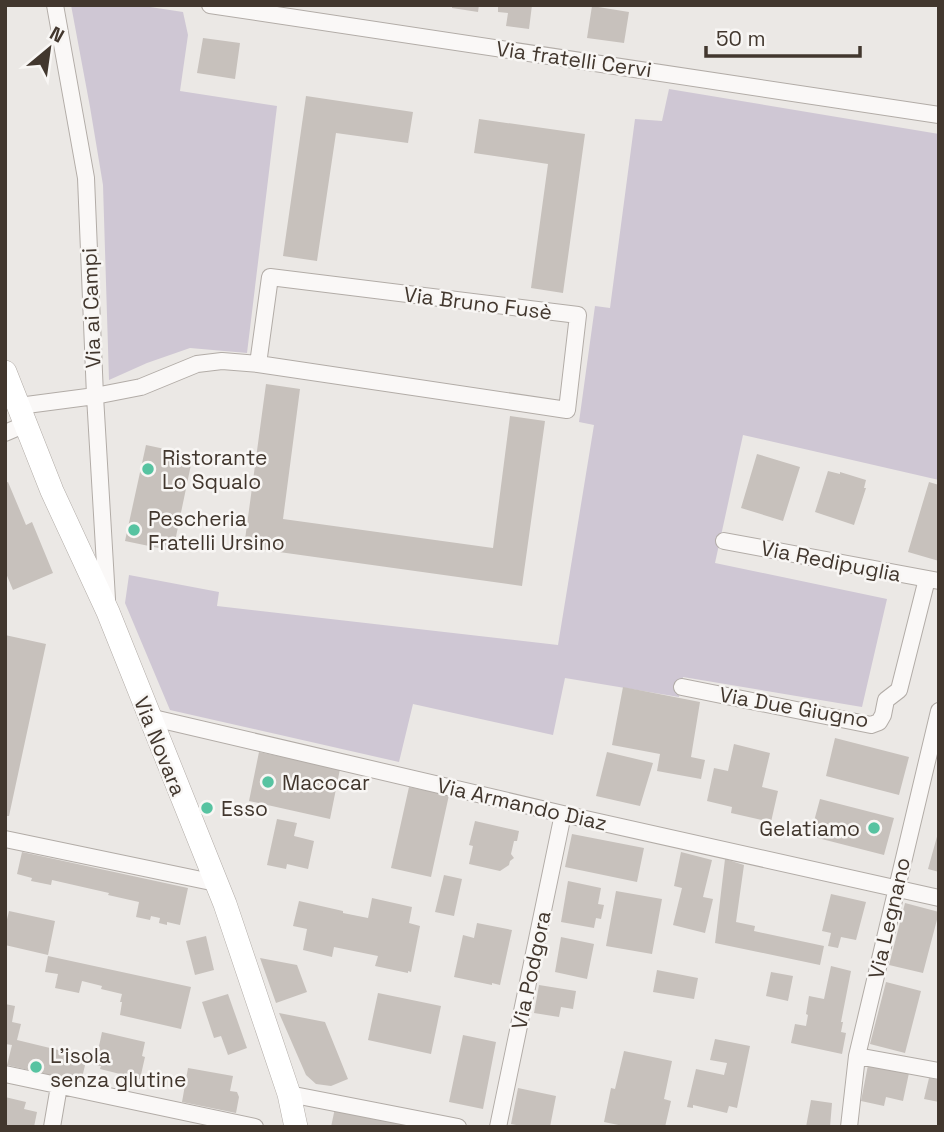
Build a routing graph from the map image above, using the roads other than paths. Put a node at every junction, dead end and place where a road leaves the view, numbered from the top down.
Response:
1 (55, 5) edge
2 (210, 5) edge
3 (939, 115) edge
4 (258, 364) junction
5 (5, 372) edge
6 (95, 396) junction
7 (17, 421) edge
8 (724, 541) dead end
9 (933, 580) edge
10 (108, 612) junction
11 (682, 687) dead end
12 (939, 711) edge
13 (149, 717) junction
14 (935, 736) edge
15 (563, 814) junction
16 (5, 839) edge
17 (216, 883) junction
18 (896, 889) junction
19 (939, 898) edge
20 (857, 1056) junction
21 (939, 1071) edge
22 (5, 1074) edge
23 (58, 1086) junction
24 (289, 1094) junction
25 (52, 1127) edge
26 (255, 1127) edge
27 (296, 1127) edge
28 (458, 1127) edge
29 (498, 1127) edge
30 (849, 1127) edge

1 - 6 street, Via ai Campi
2 - 3 street, Via fratelli Cervi
4 - 4 street, Via Bruno Fusè
4 - 6 street, Via Bruno Fusè
5 - 7 street, Via Novara
6 - 7 street, Via Bruno Fusè
6 - 10 street, Via ai Campi
7 - 10 street, Via Novara
8 - 9 street, Via Redipuglia
9 - 11 street, Via Due Giugno
10 - 13 street, Via Novara
12 - 14 street, Via Legnano
13 - 15 street, Via Armando Diaz
13 - 17 street, Via Novara
14 - 18 street, Via Legnano
15 - 18 street, Via Armando Diaz
15 - 29 street, Via Podgora
16 - 17 street
17 - 24 street, Via Novara
18 - 19 street, Via Armando Diaz
18 - 20 street, Via Legnano
20 - 21 street
20 - 30 street, Via Legnano
22 - 23 street
23 - 25 street
23 - 26 street
24 - 27 street, Via Novara
24 - 28 street

